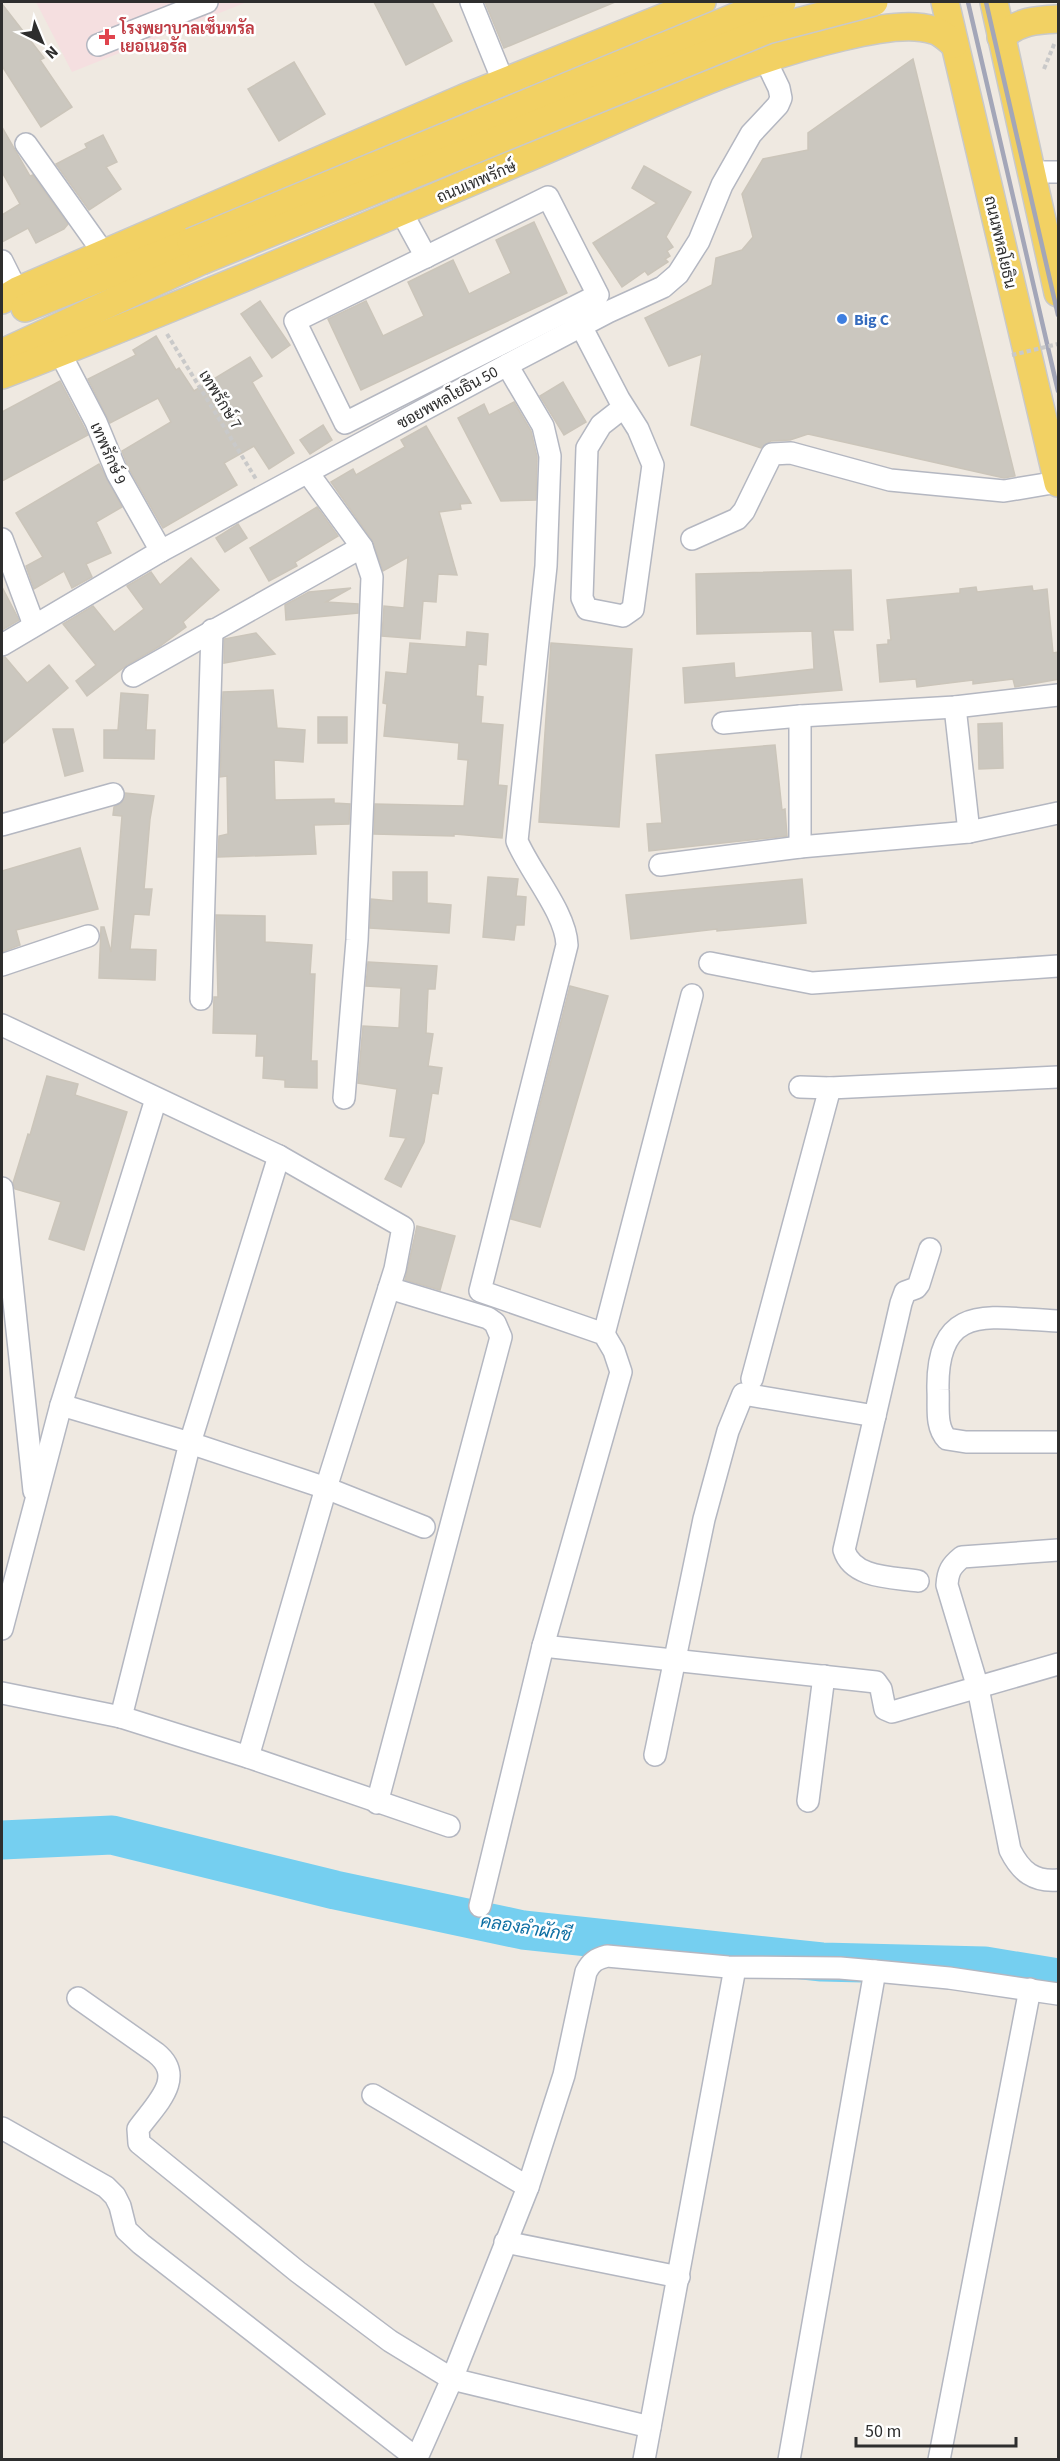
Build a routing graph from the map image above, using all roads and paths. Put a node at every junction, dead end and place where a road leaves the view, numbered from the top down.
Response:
1 (207, 2) edge
2 (471, 2) edge
3 (702, 2) edge
4 (782, 2) edge
5 (874, 2) edge
6 (945, 2) edge
7 (994, 2) edge
8 (663, 16) junction
9 (1059, 19) edge
10 (1001, 37) junction
11 (1059, 40) edge
12 (954, 44) junction
13 (98, 45) dead end
14 (765, 59) junction
15 (1044, 69) dead end
16 (503, 81) junction
17 (690, 87) junction
18 (26, 144) dead end
19 (1031, 172) junction
20 (1059, 172) edge
21 (402, 213) junction
22 (196, 252) junction
23 (105, 255) junction
24 (426, 257) junction
25 (2, 261) edge
26 (1058, 288) edge
27 (9, 296) edge
28 (155, 316) junction
29 (2, 317) edge
30 (581, 326) junction
31 (1059, 344) edge
32 (2, 353) edge
33 (60, 353) junction
34 (1012, 355) dead end
35 (507, 364) junction
36 (2, 375) edge
37 (624, 407) junction
38 (308, 473) junction
39 (1058, 483) edge
40 (266, 495) junction
41 (2, 539) edge
42 (692, 539) dead end
43 (362, 547) junction
44 (161, 551) junction
45 (34, 625) junction
46 (212, 630) junction
47 (2, 645) edge
48 (133, 676) dead end
49 (1059, 695) edge
50 (955, 707) junction
51 (800, 716) junction
52 (723, 723) dead end
53 (113, 794) dead end
54 (1059, 813) edge
55 (2, 825) edge
56 (969, 832) junction
57 (800, 847) junction
58 (660, 865) dead end
59 (88, 936) dead end
60 (710, 963) dead end
61 (2, 965) edge
62 (1059, 966) edge
63 (692, 995) dead end
64 (201, 999) dead end
65 (2, 1024) edge
66 (1059, 1077) edge
67 (800, 1087) dead end
68 (830, 1088) junction
69 (344, 1098) dead end
70 (156, 1099) junction
71 (279, 1156) junction
72 (2, 1188) edge
73 (930, 1249) dead end
74 (389, 1288) junction
75 (1059, 1321) edge
76 (604, 1334) junction
77 (752, 1379) dead end
78 (61, 1405) junction
79 (875, 1416) junction
80 (1059, 1442) edge
81 (190, 1443) junction
82 (326, 1488) junction
83 (35, 1504) junction
84 (424, 1527) dead end
85 (1059, 1550) edge
86 (918, 1581) dead end
87 (2, 1629) edge
88 (543, 1646) junction
89 (675, 1661) junction
90 (1059, 1664) edge
91 (824, 1676) junction
92 (978, 1688) junction
93 (2, 1693) edge
94 (121, 1717) junction
95 (655, 1755) dead end
96 (248, 1757) junction
97 (808, 1801) dead end
98 (377, 1803) junction
99 (449, 1826) dead end
100 (1059, 1880) edge
101 (480, 1905) dead end
102 (735, 1968) junction
103 (875, 1971) junction
104 (1030, 1989) junction
105 (1059, 1994) edge
106 (78, 1998) dead end
107 (373, 2096) dead end
108 (2, 2128) edge
109 (528, 2187) junction
110 (505, 2242) junction
111 (679, 2277) junction
112 (452, 2379) junction
113 (650, 2427) junction
114 (416, 2459) edge
115 (644, 2460) edge
116 (789, 2460) edge
117 (939, 2460) edge

1 - 13 street
2 - 16 street
3 - 8 main road
4 - 22 main road, ถนนเทพรักษ์, bridge
5 - 22 main road, ถนนเทพรักษ์, bridge
6 - 12 main road, ถนนพหลโยธิน
7 - 10 main road
8 - 16 main road
8 - 17 main road
9 - 10 main road
10 - 19 main road
11 - 15 path
12 - 14 main road, ถนนเทพรักษ์
12 - 39 main road, ถนนพหลโยธิน
14 - 17 main road, ถนนเทพรักษ์
14 - 30 street, ซอยพหลโยธิน 50
16 - 23 main road
17 - 21 main road, ถนนเทพรักษ์
18 - 23 street
19 - 20 street
19 - 26 main road
21 - 24 street
21 - 28 main road, ถนนเทพรักษ์
22 - 29 main road, ถนนเทพรักษ์
22 - 32 main road, ถนนเทพรักษ์
23 - 27 main road
24 - 24 street
25 - 27 street
28 - 33 main road, ถนนเทพรักษ์
28 - 40 path, เทพรักษ์ 7
30 - 35 street, ซอยพหลโยธิน 50
30 - 37 street
31 - 34 path, bridge
33 - 36 main road, ถนนเทพรักษ์
33 - 44 street, เทพรักษ์ 9
35 - 38 street, ซอยพหลโยธิน 50
35 - 76 street
37 - 37 street
38 - 40 street, ซอยพหลโยธิน 50
38 - 43 street
39 - 42 street
40 - 44 street, ซอยพหลโยธิน 50
41 - 45 street
43 - 46 street
43 - 69 street
44 - 45 street, ซอยพหลโยธิน 50
45 - 47 street, ซอยพหลโยธิน 50
46 - 48 street
46 - 64 street
49 - 50 street
50 - 51 street
50 - 56 street
51 - 52 street
51 - 57 street
53 - 55 street
54 - 56 street
56 - 57 street
57 - 58 street
59 - 61 street
60 - 62 street
63 - 76 street
65 - 70 street
66 - 68 street
67 - 68 street
68 - 77 street
70 - 71 street
70 - 78 street
71 - 74 street
71 - 81 street
72 - 83 street
73 - 79 street
74 - 82 street
74 - 98 street
75 - 80 street
76 - 88 street
78 - 81 street
78 - 83 street
79 - 86 street
79 - 89 street
81 - 82 street
81 - 94 street
82 - 84 street
82 - 96 street
83 - 87 street
85 - 92 street
88 - 89 street
88 - 101 street
89 - 91 street
89 - 95 street
90 - 92 street
91 - 92 street
91 - 97 street
92 - 100 street
93 - 94 street
94 - 96 street
96 - 98 street
98 - 99 street
102 - 103 street
102 - 109 street
102 - 111 street
103 - 104 street
103 - 116 street
104 - 105 street
104 - 117 street
106 - 112 street
107 - 109 street
108 - 114 street
109 - 110 street
110 - 111 street
110 - 112 street
111 - 113 street
112 - 113 street
112 - 114 street
113 - 115 street

